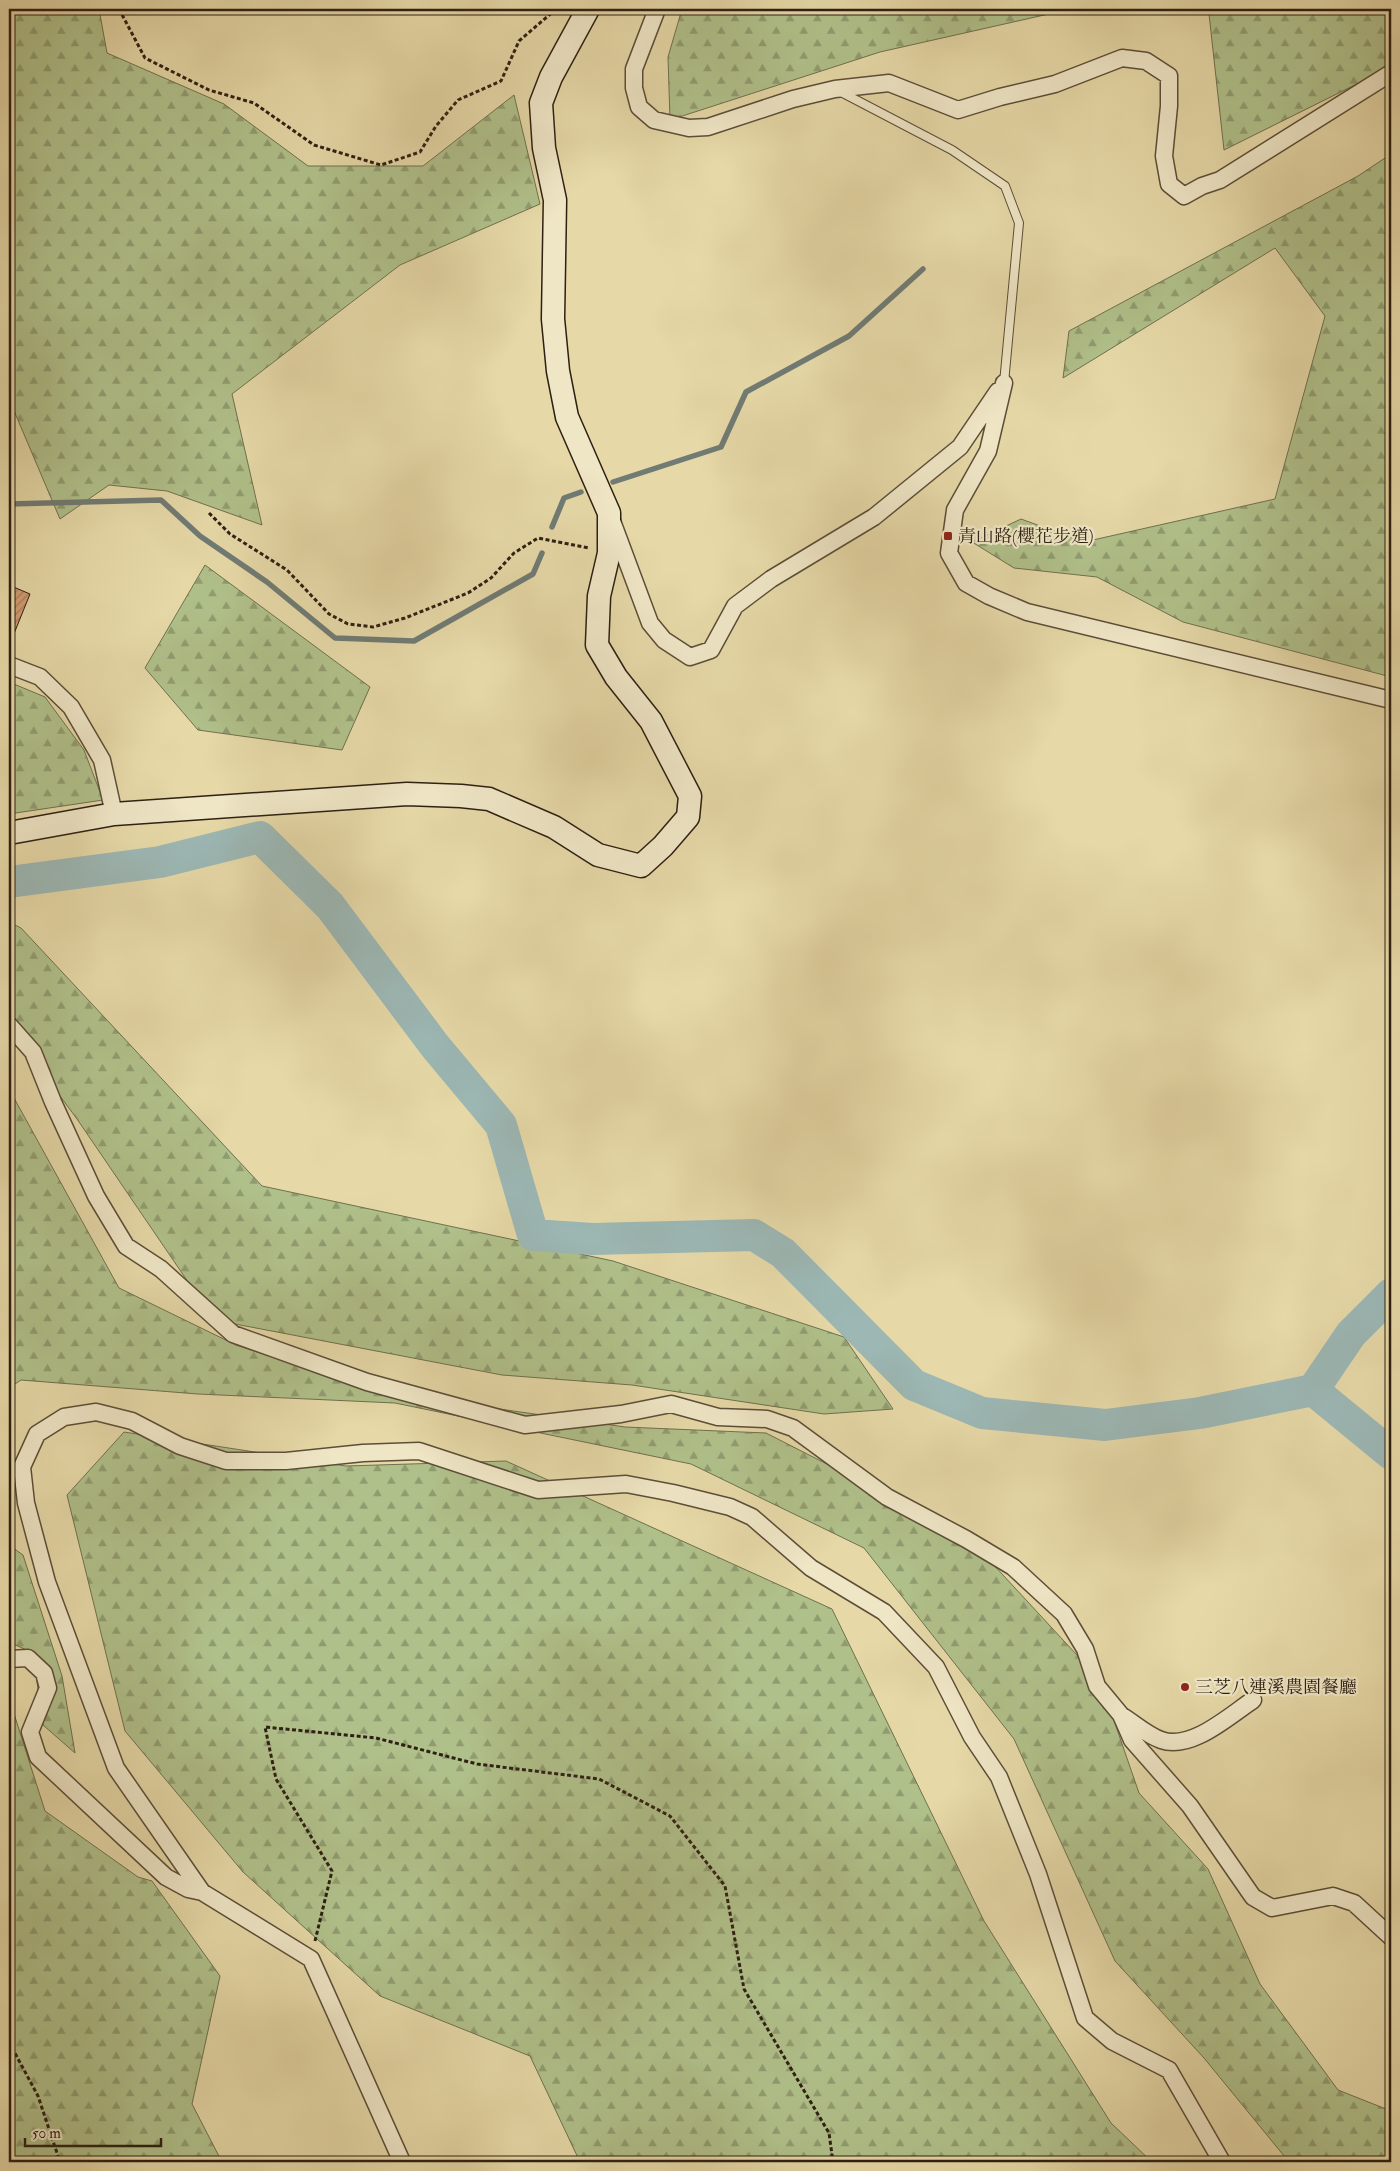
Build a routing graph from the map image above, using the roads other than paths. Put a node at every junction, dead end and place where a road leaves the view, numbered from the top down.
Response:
1 (657, 9) edge
2 (586, 12) edge
3 (1391, 73) edge
4 (835, 89) junction
5 (1004, 383) junction
6 (609, 513) junction
7 (9, 665) edge
8 (1391, 700) edge
9 (114, 814) junction
10 (9, 833) edge
11 (9, 1025) edge
12 (9, 1659) edge
13 (1253, 1700) dead end
14 (1122, 1715) junction
15 (202, 1892) junction
16 (1391, 1937) edge
17 (402, 2162) edge
18 (1222, 2162) edge

1 - 4 street
2 - 6 street
3 - 4 street
4 - 5 lane
5 - 6 street
5 - 8 street
6 - 9 street
7 - 9 street
9 - 10 street
11 - 14 street
12 - 15 street
13 - 14 street
14 - 16 street
15 - 17 street
15 - 18 street

